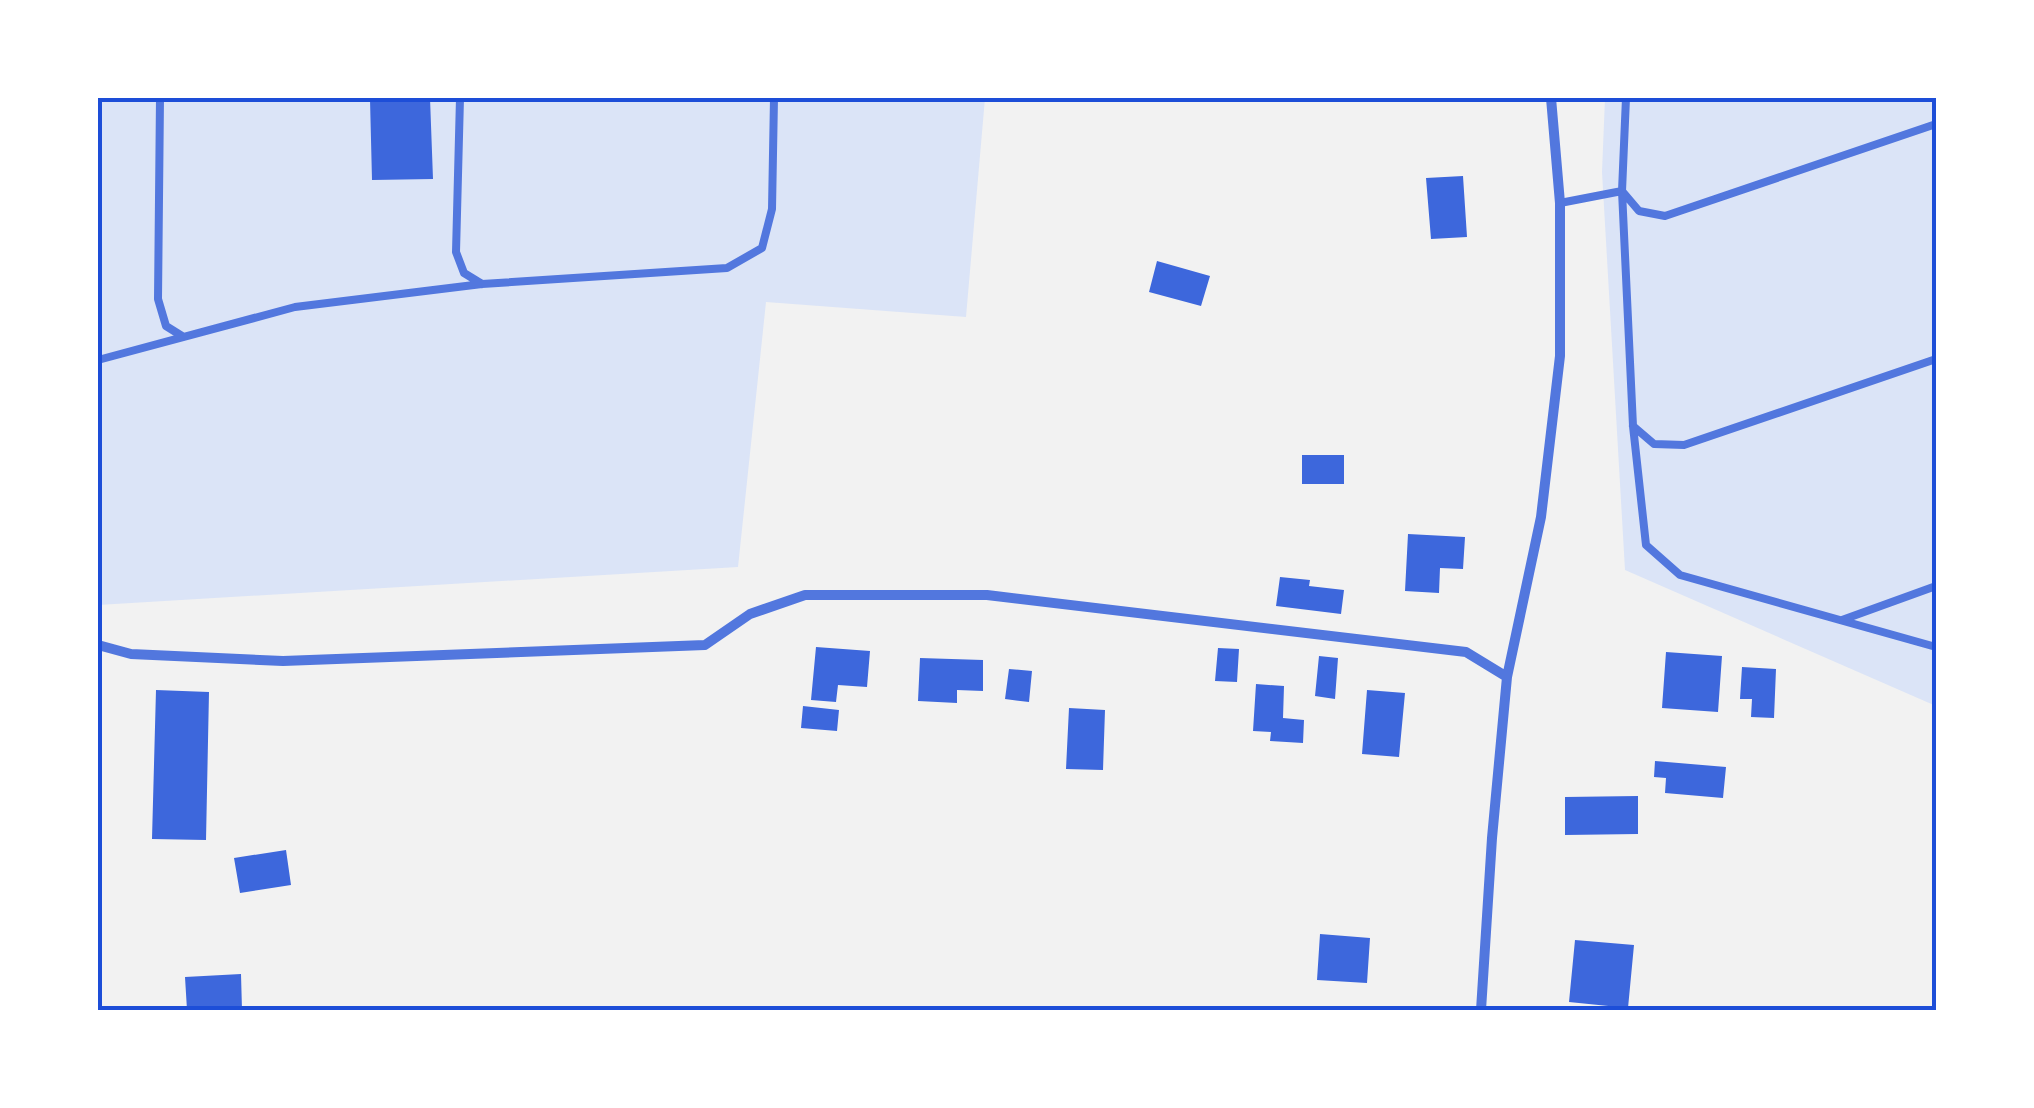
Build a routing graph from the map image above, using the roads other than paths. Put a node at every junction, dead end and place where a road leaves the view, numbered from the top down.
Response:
1 (160, 98) edge
2 (460, 98) edge
3 (774, 98) edge
4 (1552, 98) edge
5 (1626, 98) edge
6 (1936, 124) edge
7 (1622, 191) junction
8 (1560, 203) junction
9 (482, 284) junction
10 (182, 336) junction
11 (1936, 359) edge
12 (98, 360) edge
13 (1633, 426) junction
14 (1936, 586) edge
15 (1838, 621) junction
16 (98, 646) edge
17 (1936, 647) edge
18 (1507, 677) junction
19 (1481, 1010) edge

1 - 10 lane
2 - 9 lane
3 - 9 lane
4 - 8 street
5 - 7 lane
6 - 7 lane
7 - 8 lane
7 - 13 lane
8 - 18 street
9 - 10 lane
10 - 12 lane
11 - 13 lane
13 - 15 lane
14 - 15 lane
15 - 17 lane
16 - 18 street
18 - 19 street

